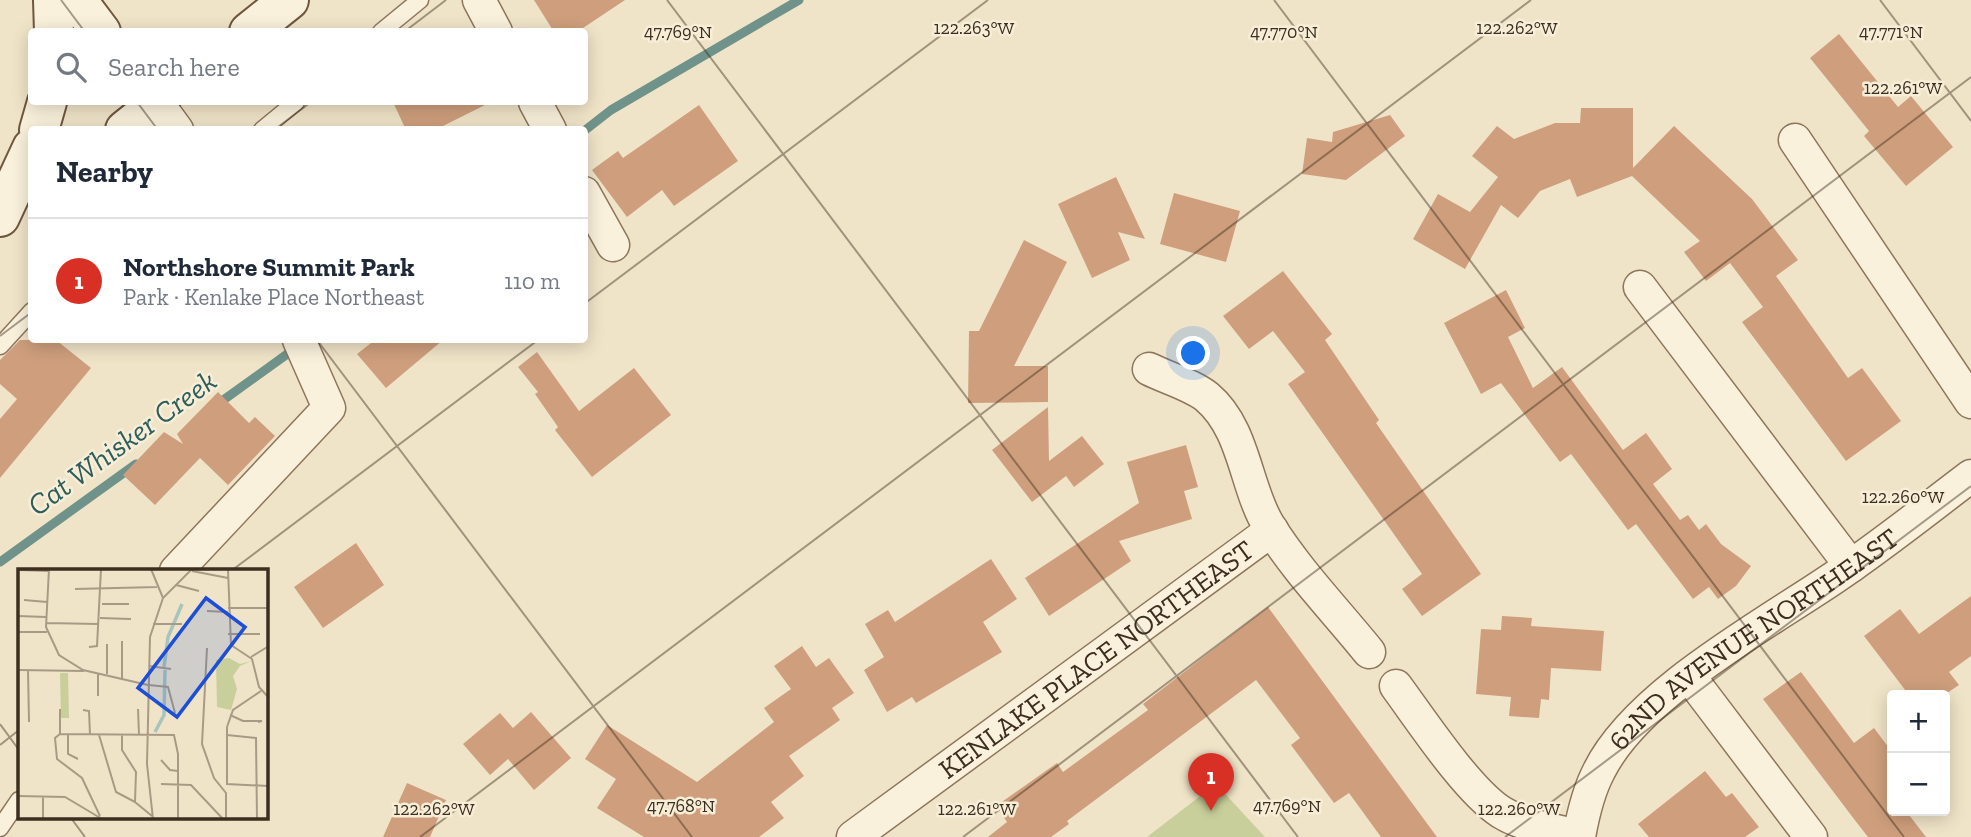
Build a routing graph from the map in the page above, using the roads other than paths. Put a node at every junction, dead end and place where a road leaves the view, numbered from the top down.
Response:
1 (53, 0) edge
2 (77, 0) edge
3 (289, 0) edge
4 (420, 0) edge
5 (479, 0) edge
6 (54, 28) edge
7 (98, 28) edge
8 (254, 28) edge
9 (386, 28) edge
10 (494, 28) edge
11 (46, 105) edge
12 (292, 105) edge
13 (537, 105) edge
14 (163, 109) edge
15 (40, 126) edge
16 (132, 126) edge
17 (267, 126) edge
18 (548, 126) edge
19 (1795, 140) dead end
20 (28, 158) edge
21 (588, 200) edge
22 (28, 207) edge
23 (0, 217) edge
24 (0, 229) edge
25 (613, 246) dead end
26 (1640, 287) dead end
27 (28, 315) edge
28 (300, 343) edge
29 (0, 346) edge
30 (1149, 369) dead end
31 (1971, 402) edge
32 (1971, 476) edge
33 (1272, 530) junction
34 (1851, 566) junction
35 (178, 569) edge
36 (1369, 652) dead end
37 (1689, 676) junction
38 (1396, 686) dead end
39 (18, 801) edge
40 (0, 828) edge
41 (1579, 836) edge
42 (853, 837) edge
43 (1811, 837) edge

1 - 6 main road
2 - 7 main road
3 - 8 main road
4 - 9 lane
5 - 10 street
11 - 15 main road
12 - 17 lane
13 - 18 street
14 - 16 main road
19 - 31 street
20 - 23 main road
21 - 25 street
22 - 24 main road
26 - 34 street
27 - 29 lane
28 - 35 street
30 - 33 street
32 - 34 street, 62ND AVENUE NORTHEAST
33 - 36 street
33 - 42 street, KENLAKE PLACE NORTHEAST
34 - 37 street, 62ND AVENUE NORTHEAST
37 - 41 street, 62ND AVENUE NORTHEAST
37 - 43 street
38 - 41 street
39 - 40 lane

